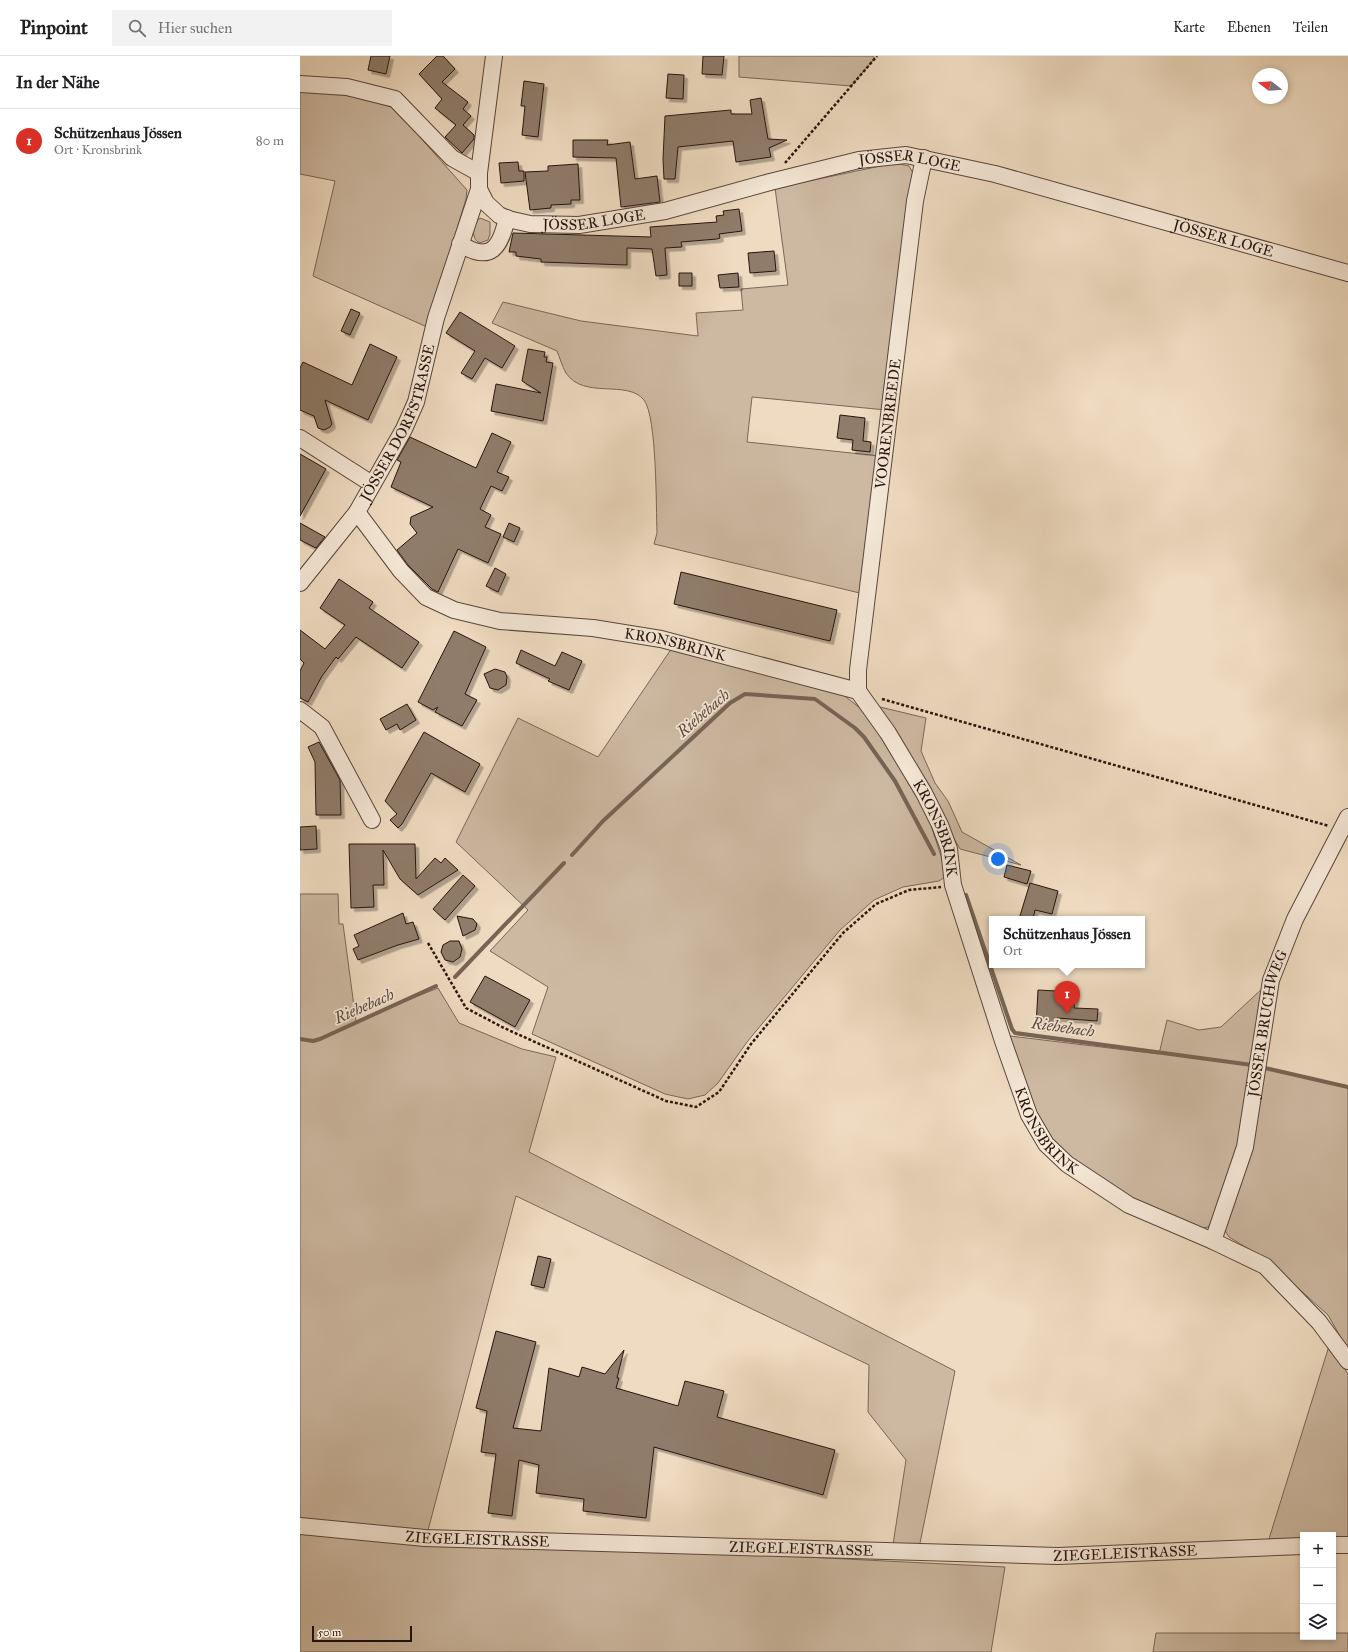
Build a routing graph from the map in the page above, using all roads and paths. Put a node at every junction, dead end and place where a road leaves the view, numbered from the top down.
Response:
1 (494, 56) edge
2 (877, 56) edge
3 (300, 84) edge
4 (924, 158) junction
5 (785, 164) dead end
6 (478, 173) junction
7 (479, 189) junction
8 (507, 218) junction
9 (460, 244) junction
10 (1348, 273) edge
11 (300, 438) edge
12 (372, 484) junction
13 (357, 512) junction
14 (300, 583) edge
15 (858, 691) junction
16 (300, 710) edge
17 (372, 820) dead end
18 (1345, 823) edge
19 (953, 885) junction
20 (428, 943) dead end
21 (1213, 1241) junction
22 (1348, 1361) edge
23 (300, 1526) edge
24 (1336, 1545) edge
25 (1348, 1545) edge
26 (1300, 1546) edge

1 - 6 street, JÖSSER DORFSTRASSE
2 - 5 path
3 - 6 street
4 - 8 street, JÖSSER LOGE
4 - 10 street, JÖSSER LOGE
4 - 15 street, VOORENBREEDE
6 - 7 street, JÖSSER DORFSTRASSE
7 - 8 street, JÖSSER LOGE
7 - 9 street, JÖSSER DORFSTRASSE
8 - 9 street
9 - 12 street, JÖSSER DORFSTRASSE
11 - 12 street
12 - 13 street, JÖSSER DORFSTRASSE
13 - 14 street, JÖSSER DORFSTRASSE
13 - 15 street, KRONSBRINK
15 - 18 path
15 - 19 street, KRONSBRINK
16 - 17 street
18 - 21 street, JÖSSER BRUCHWEG
19 - 20 path
19 - 21 street, KRONSBRINK
21 - 22 street, KRONSBRINK
23 - 26 street, ZIEGELEISTRASSE
24 - 25 street

